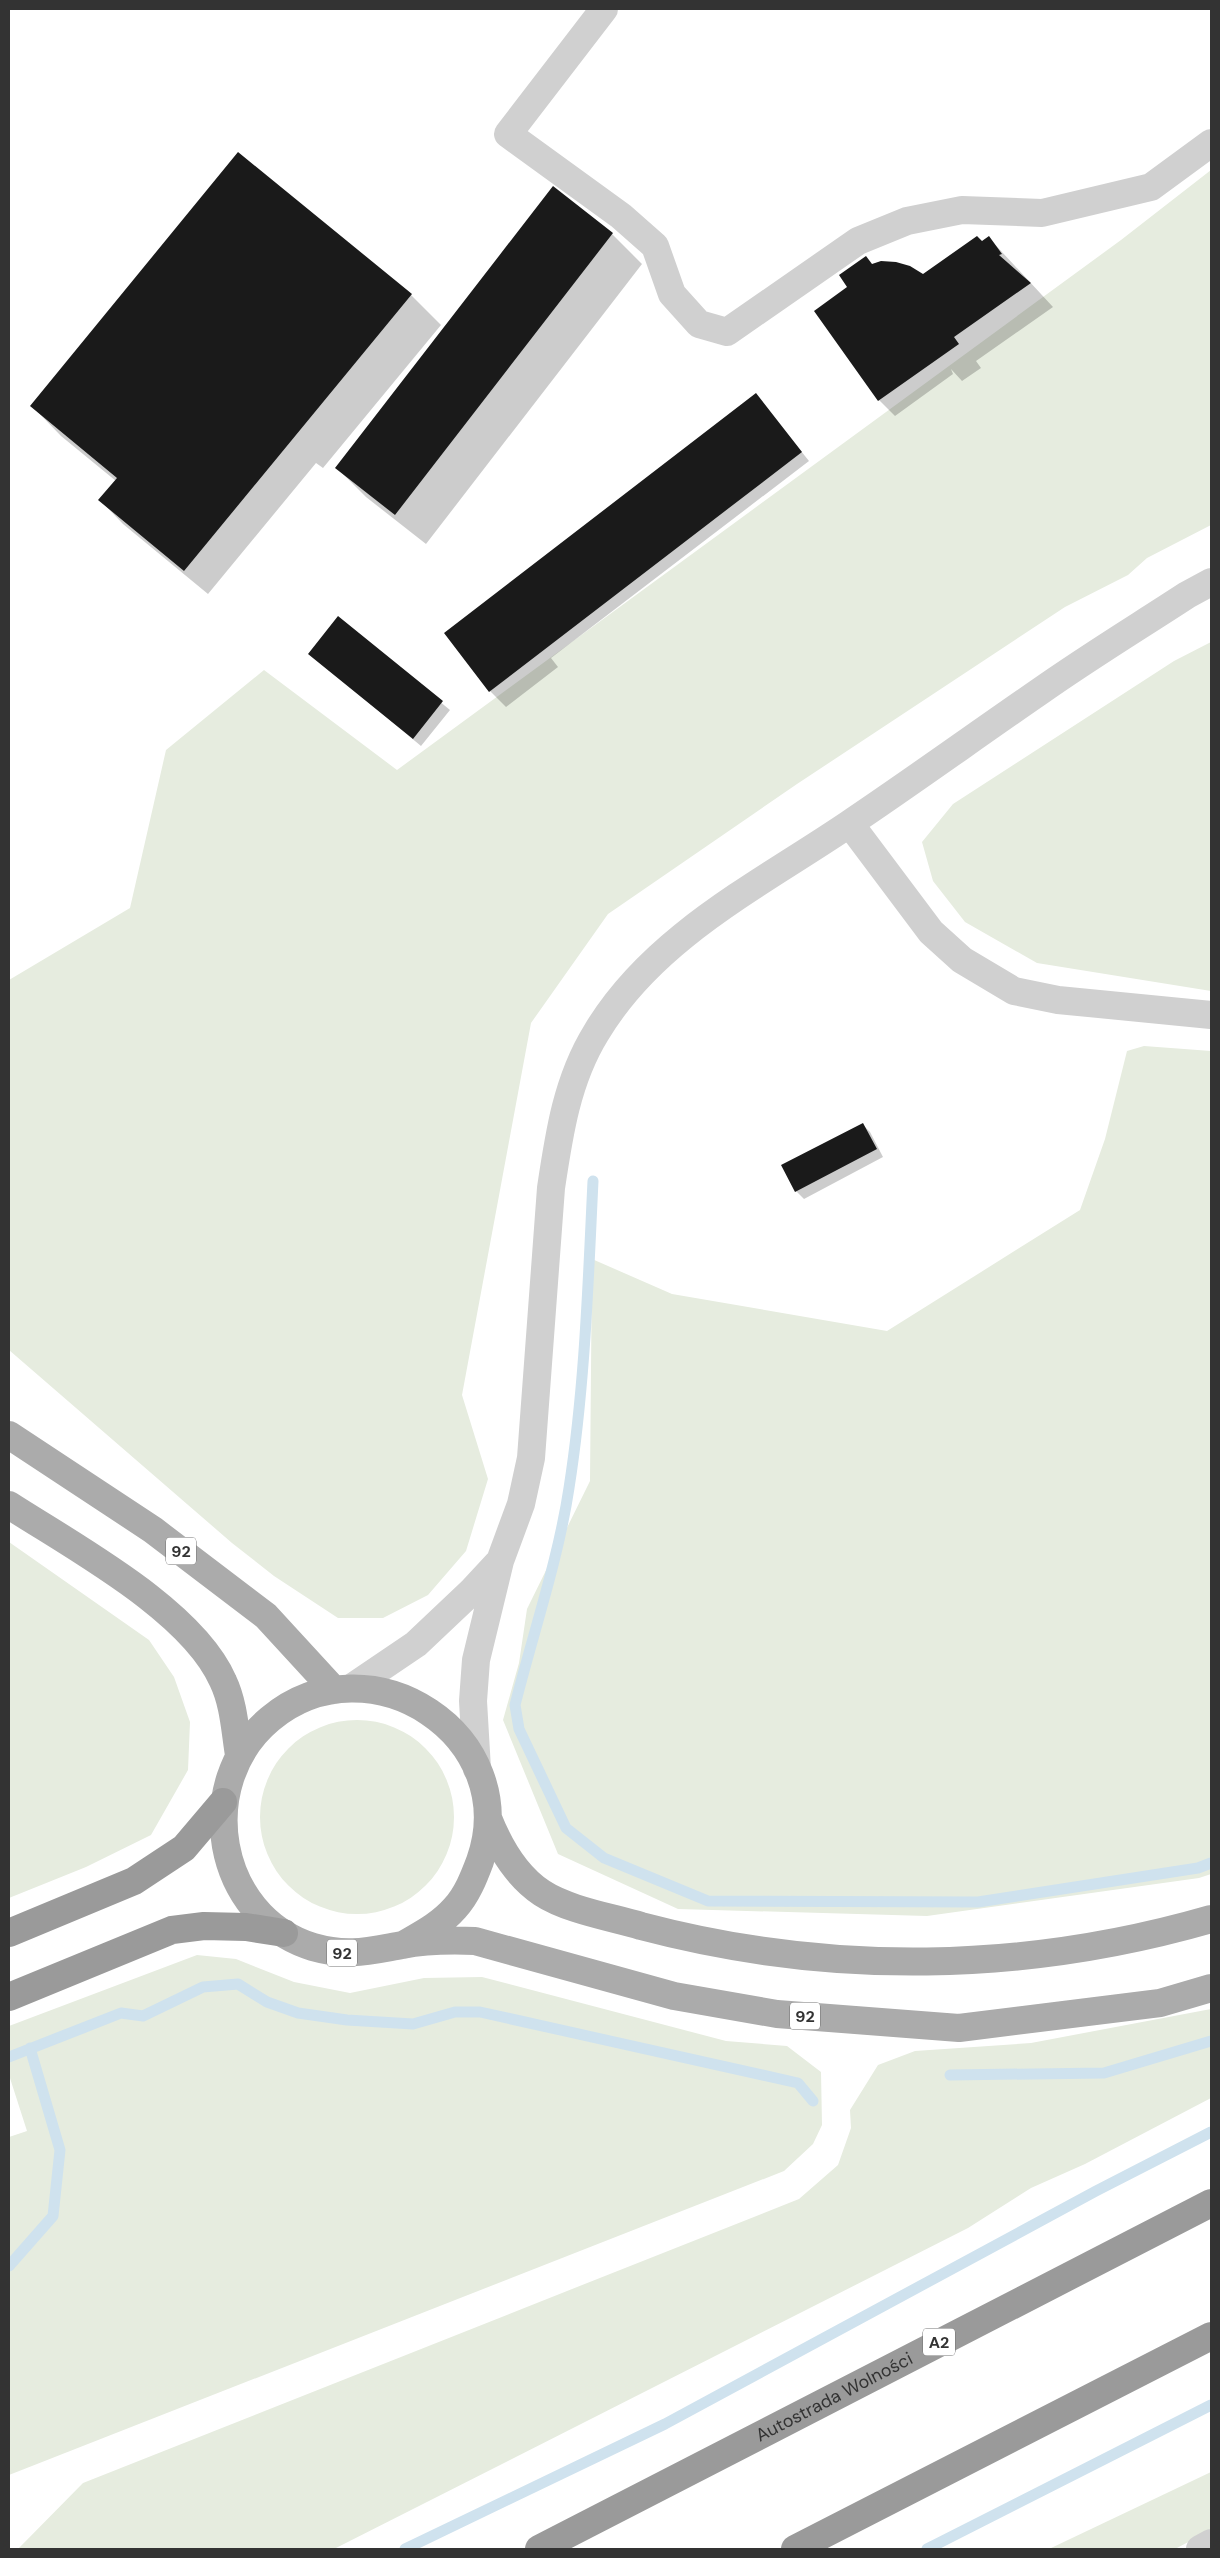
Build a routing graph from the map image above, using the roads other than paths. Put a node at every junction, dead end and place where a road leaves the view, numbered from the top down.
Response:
1 (604, 9) edge
2 (1211, 143) edge
3 (1211, 582) edge
4 (850, 824) junction
5 (1211, 1014) edge
6 (9, 1435) edge
7 (9, 1505) edge
8 (500, 1561) junction
9 (342, 1689) junction
10 (239, 1755) junction
11 (477, 1769) junction
12 (223, 1802) junction
13 (488, 1818) junction
14 (1211, 1918) edge
15 (9, 1933) edge
16 (284, 1933) junction
17 (403, 1945) junction
18 (1211, 1988) edge
19 (9, 1997) edge
20 (1211, 2203) edge
21 (1211, 2336) edge
22 (1211, 2543) edge
23 (538, 2549) edge
24 (795, 2549) edge
25 (1200, 2549) edge

1 - 2 street
3 - 4 street
4 - 5 street
4 - 8 street
6 - 9 main road, 92
7 - 10 main road, 92
8 - 9 street
8 - 11 street
9 - 10 main road, 92
9 - 11 main road, 92
10 - 12 main road, 92
11 - 13 main road, 92
12 - 15 highway
12 - 16 main road, 92
13 - 14 main road, 92
13 - 17 main road, 92
16 - 17 main road, 92
16 - 19 highway
17 - 18 main road, 92
20 - 23 highway, Autostrada Wolności / A2
21 - 24 highway
22 - 25 street

